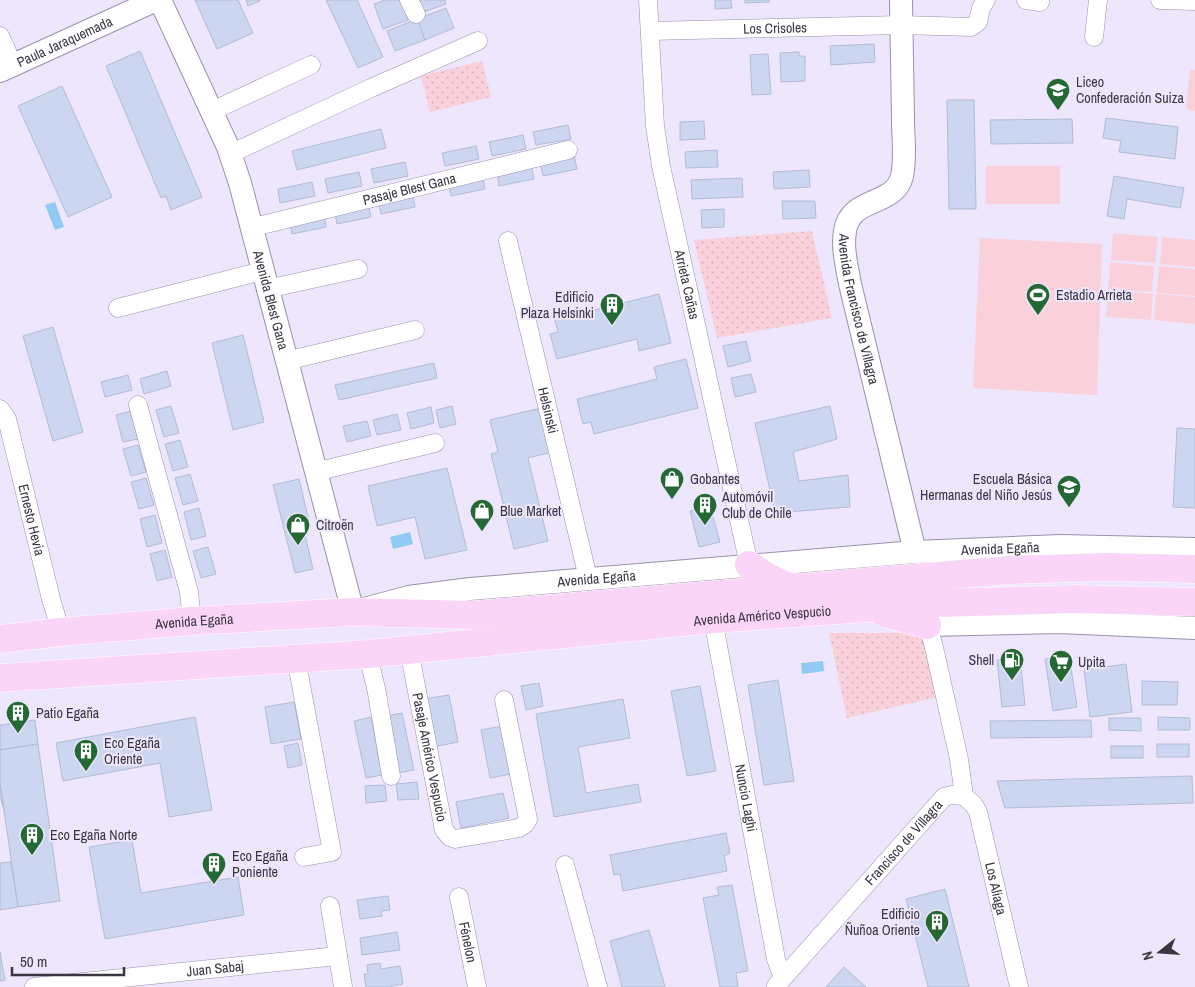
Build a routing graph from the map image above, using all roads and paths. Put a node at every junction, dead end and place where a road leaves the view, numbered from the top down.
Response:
1 (158, 0) edge
2 (648, 0) edge
3 (901, 0) edge
4 (986, 0) edge
5 (1098, 0) edge
6 (1160, 0) edge
7 (1195, 1) edge
8 (902, 24) junction
9 (650, 31) junction
10 (0, 36) edge
11 (1094, 37) dead end
12 (478, 41) dead end
13 (311, 65) dead end
14 (7, 68) edge
15 (212, 111) junction
16 (568, 150) dead end
17 (230, 154) junction
18 (250, 228) junction
19 (508, 241) dead end
20 (358, 269) dead end
21 (264, 280) junction
22 (118, 308) dead end
23 (415, 330) dead end
24 (286, 362) junction
25 (138, 405) dead end
26 (0, 409) edge
27 (435, 443) dead end
28 (316, 472) junction
29 (1195, 549) edge
30 (915, 552) junction
31 (750, 565) junction
32 (1195, 569) edge
33 (588, 578) junction
34 (792, 588) junction
35 (1195, 602) edge
36 (863, 608) junction
37 (353, 612) junction
38 (713, 619) junction
39 (192, 621) junction
40 (927, 626) junction
41 (1195, 628) edge
42 (61, 632) junction
43 (0, 639) edge
44 (409, 650) junction
45 (368, 654) junction
46 (332, 656) junction
47 (296, 658) junction
48 (0, 678) edge
49 (504, 700) dead end
50 (391, 776) dead end
51 (964, 796) junction
52 (304, 857) dead end
53 (565, 865) dead end
54 (459, 898) dead end
55 (330, 906) dead end
56 (338, 956) junction
57 (779, 983) edge
58 (34, 987) edge
59 (343, 987) edge
60 (477, 987) edge
61 (598, 987) edge
62 (1020, 987) edge

1 - 14 street, Paula Jaraquemada
1 - 15 street, Avenida Blest Gana
2 - 9 street, Arrieta Cañas
3 - 8 street, Avenida Francisco de Villagra
4 - 8 street, Los Crisoles
5 - 11 street
6 - 7 street
8 - 9 street, Los Crisoles
8 - 30 street, Avenida Francisco de Villagra
9 - 31 street, Arrieta Cañas
10 - 14 street
12 - 17 street
13 - 15 street
15 - 17 street, Avenida Blest Gana
16 - 18 street, Pasaje Blest Gana
17 - 18 street, Avenida Blest Gana
18 - 21 street, Avenida Blest Gana
19 - 33 street, Helsinski
20 - 21 street
21 - 22 street
21 - 24 street, Avenida Blest Gana
23 - 24 street
24 - 28 street, Avenida Blest Gana
25 - 39 street
26 - 42 street, Ernesto Hevia
27 - 28 street
28 - 37 street, Avenida Blest Gana
29 - 30 street, Avenida Egaña
30 - 31 street, Avenida Egaña
31 - 33 street, Avenida Egaña
31 - 34 main road
32 - 34 main road, Avenida Américo Vespucio
33 - 37 street, Avenida Egaña
34 - 37 main road, Avenida Américo Vespucio
35 - 36 main road, Avenida Américo Vespucio
36 - 38 main road, Avenida Américo Vespucio
36 - 40 main road
37 - 39 main road, Avenida Egaña
37 - 46 main road
38 - 44 main road, Avenida Américo Vespucio
38 - 57 street, Nuncio Laghi
39 - 42 main road, Avenida Egaña
40 - 41 street
40 - 51 street
42 - 43 main road, Avenida Egaña
44 - 45 main road, Avenida Américo Vespucio
44 - 49 street, Pasaje Américo Vespucio
45 - 46 main road, Avenida Américo Vespucio
45 - 50 street
46 - 47 main road
47 - 48 main road
47 - 52 street
51 - 57 street, Francisco de Villagra
51 - 62 street, Los Aliaga
53 - 61 street
54 - 60 street, Fénelon
55 - 56 street
56 - 58 street, Juan Sabaj
56 - 59 street

